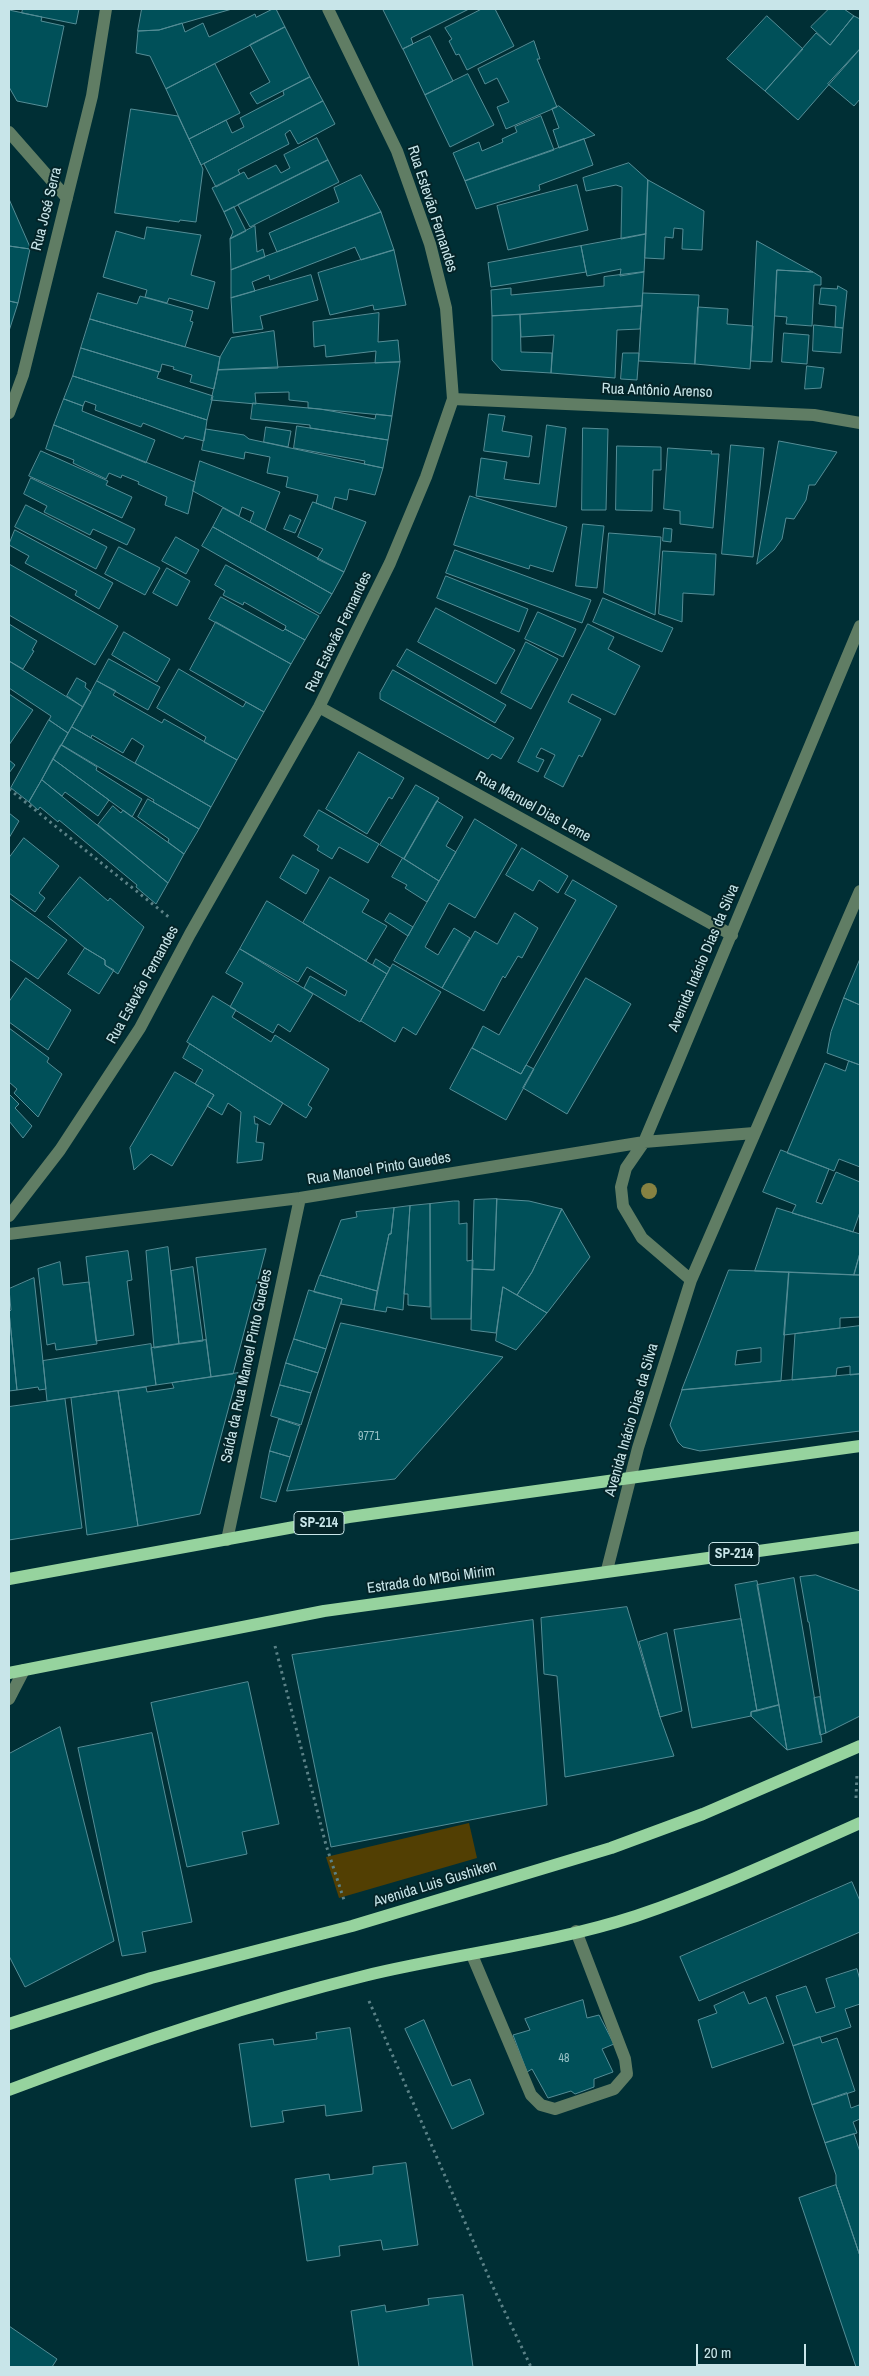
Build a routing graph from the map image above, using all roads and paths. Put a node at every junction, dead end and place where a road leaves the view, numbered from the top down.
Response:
1 (106, 9) edge
2 (328, 9) edge
3 (9, 132) edge
4 (67, 198) junction
5 (453, 399) junction
6 (9, 413) edge
7 (860, 423) edge
8 (860, 626) edge
9 (320, 707) junction
10 (9, 789) edge
11 (860, 891) edge
12 (190, 934) junction
13 (732, 935) junction
14 (754, 1133) junction
15 (644, 1142) junction
16 (300, 1198) junction
17 (9, 1216) edge
18 (9, 1234) edge
19 (691, 1280) junction
20 (860, 1446) edge
21 (631, 1477) junction
22 (860, 1537) edge
23 (227, 1540) junction
24 (607, 1570) junction
25 (9, 1578) edge
26 (269, 1622) junction
27 (24, 1670) junction
28 (9, 1673) edge
29 (9, 1699) edge
30 (860, 1746) edge
31 (857, 1824) edge
32 (352, 1926) junction
33 (576, 1932) junction
34 (472, 1955) junction
35 (359, 1978) junction
36 (9, 2024) edge
37 (9, 2090) edge
38 (531, 2367) edge

1 - 4 street, Rua José Serra
2 - 5 street, Rua Estevão Fernandes
3 - 4 street
4 - 6 street, Rua José Serra
5 - 7 street, Rua Antônio Arenso
5 - 9 street, Rua Estevão Fernandes
8 - 13 street, Avenida Inácio Dias da Silva
9 - 12 street, Rua Estevão Fernandes
9 - 13 street, Rua Manuel Dias Leme
10 - 12 path
11 - 14 street, Avenida Inácio Dias da Silva
12 - 17 street, Rua Estevão Fernandes
13 - 15 street, Avenida Inácio Dias da Silva
14 - 15 street, Rua Manoel Pinto Guedes
14 - 19 street, Avenida Inácio Dias da Silva
15 - 16 street, Rua Manoel Pinto Guedes
15 - 19 street, Avenida Inácio Dias da Silva
16 - 18 street, Rua Manoel Pinto Guedes
16 - 23 street, Saída da Rua Manoel Pinto Guedes
19 - 21 street, Avenida Inácio Dias da Silva
20 - 21 main road, SP-214
21 - 23 main road, SP-214
21 - 24 street, Avenida Inácio Dias da Silva
22 - 24 main road, Estrada do M'Boi Mirim / SP-214
23 - 25 main road, SP-214
24 - 26 main road, Estrada do M'Boi Mirim / SP-214
26 - 27 main road, Estrada do M'Boi Mirim / SP-214
26 - 32 path
27 - 28 main road, Estrada do M'Boi Mirim / SP-214
27 - 29 street
30 - 31 path
30 - 32 main road, Avenida Luis Gushiken
31 - 33 main road
32 - 36 main road, Avenida Luis Gushiken
33 - 34 main road
33 - 34 street
34 - 35 main road
35 - 37 main road
35 - 38 path

